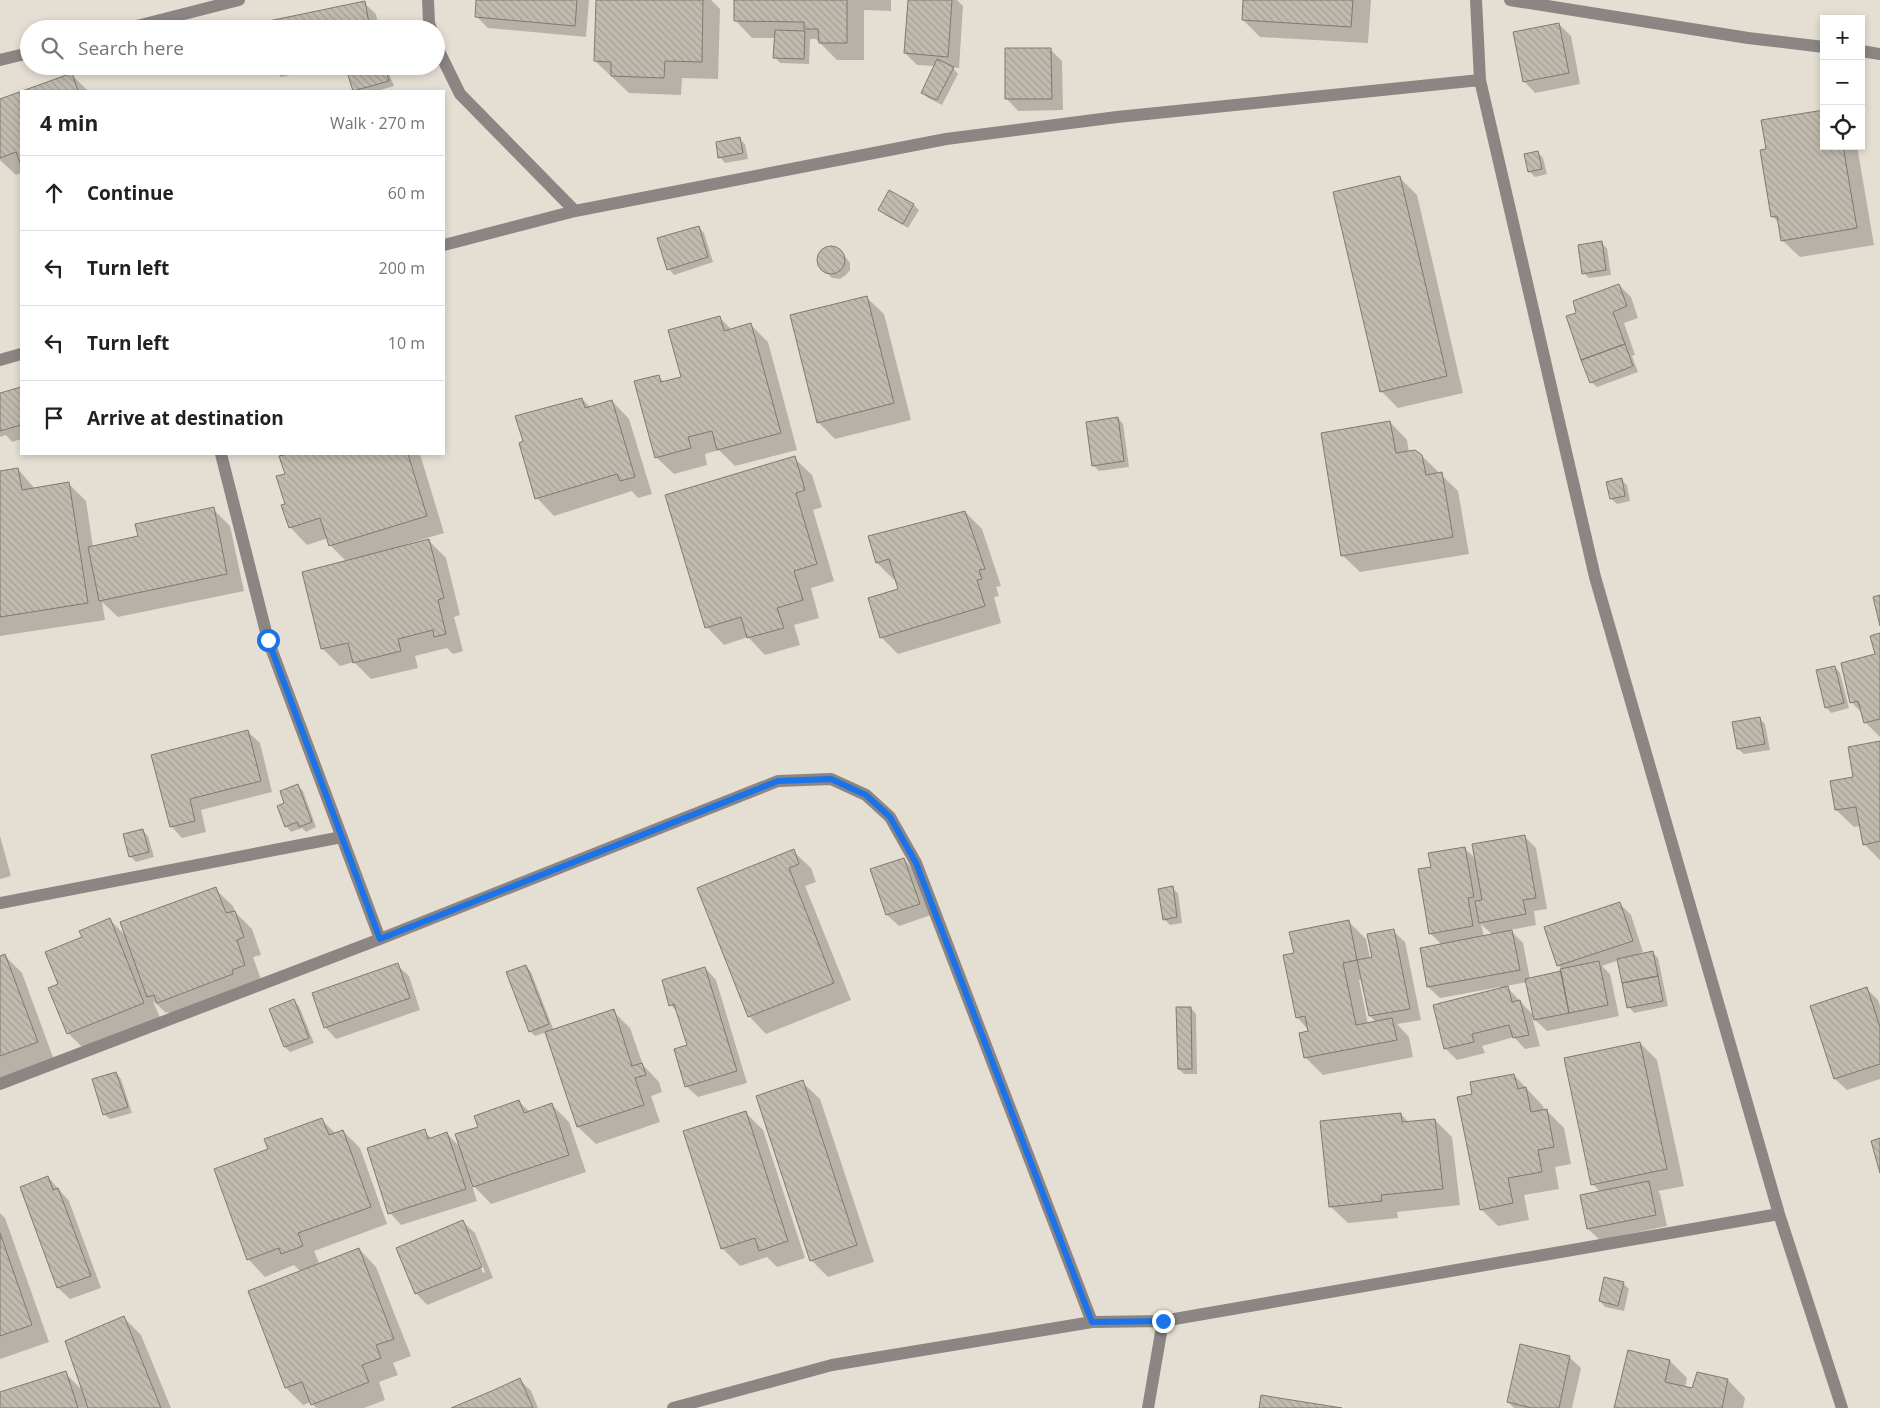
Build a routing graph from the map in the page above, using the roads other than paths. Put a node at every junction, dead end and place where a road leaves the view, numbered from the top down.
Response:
1 (239, 0) edge
2 (428, 0) edge
3 (1476, 0) edge
4 (1510, 0) edge
5 (160, 20) edge
6 (429, 20) edge
7 (1820, 47) edge
8 (1865, 52) edge
9 (1880, 54) edge
10 (20, 55) edge
11 (0, 60) edge
12 (445, 63) edge
13 (1480, 80) junction
14 (575, 211) junction
15 (445, 245) edge
16 (20, 354) edge
17 (0, 360) edge
18 (221, 455) edge
19 (342, 837) junction
20 (0, 903) edge
21 (380, 939) junction
22 (0, 1084) edge
23 (1779, 1214) junction
24 (1163, 1321) junction
25 (1092, 1322) junction
26 (673, 1408) edge
27 (1148, 1408) edge
28 (1842, 1408) edge

1 - 5 street
2 - 6 street
3 - 13 street
4 - 7 street
8 - 9 street
10 - 11 street
12 - 14 street
13 - 14 street
13 - 23 street
14 - 15 street
16 - 17 street
18 - 19 street
19 - 20 street
19 - 21 street
21 - 22 street
21 - 25 street
23 - 24 street
23 - 28 street
24 - 25 street
24 - 27 street
25 - 26 street

